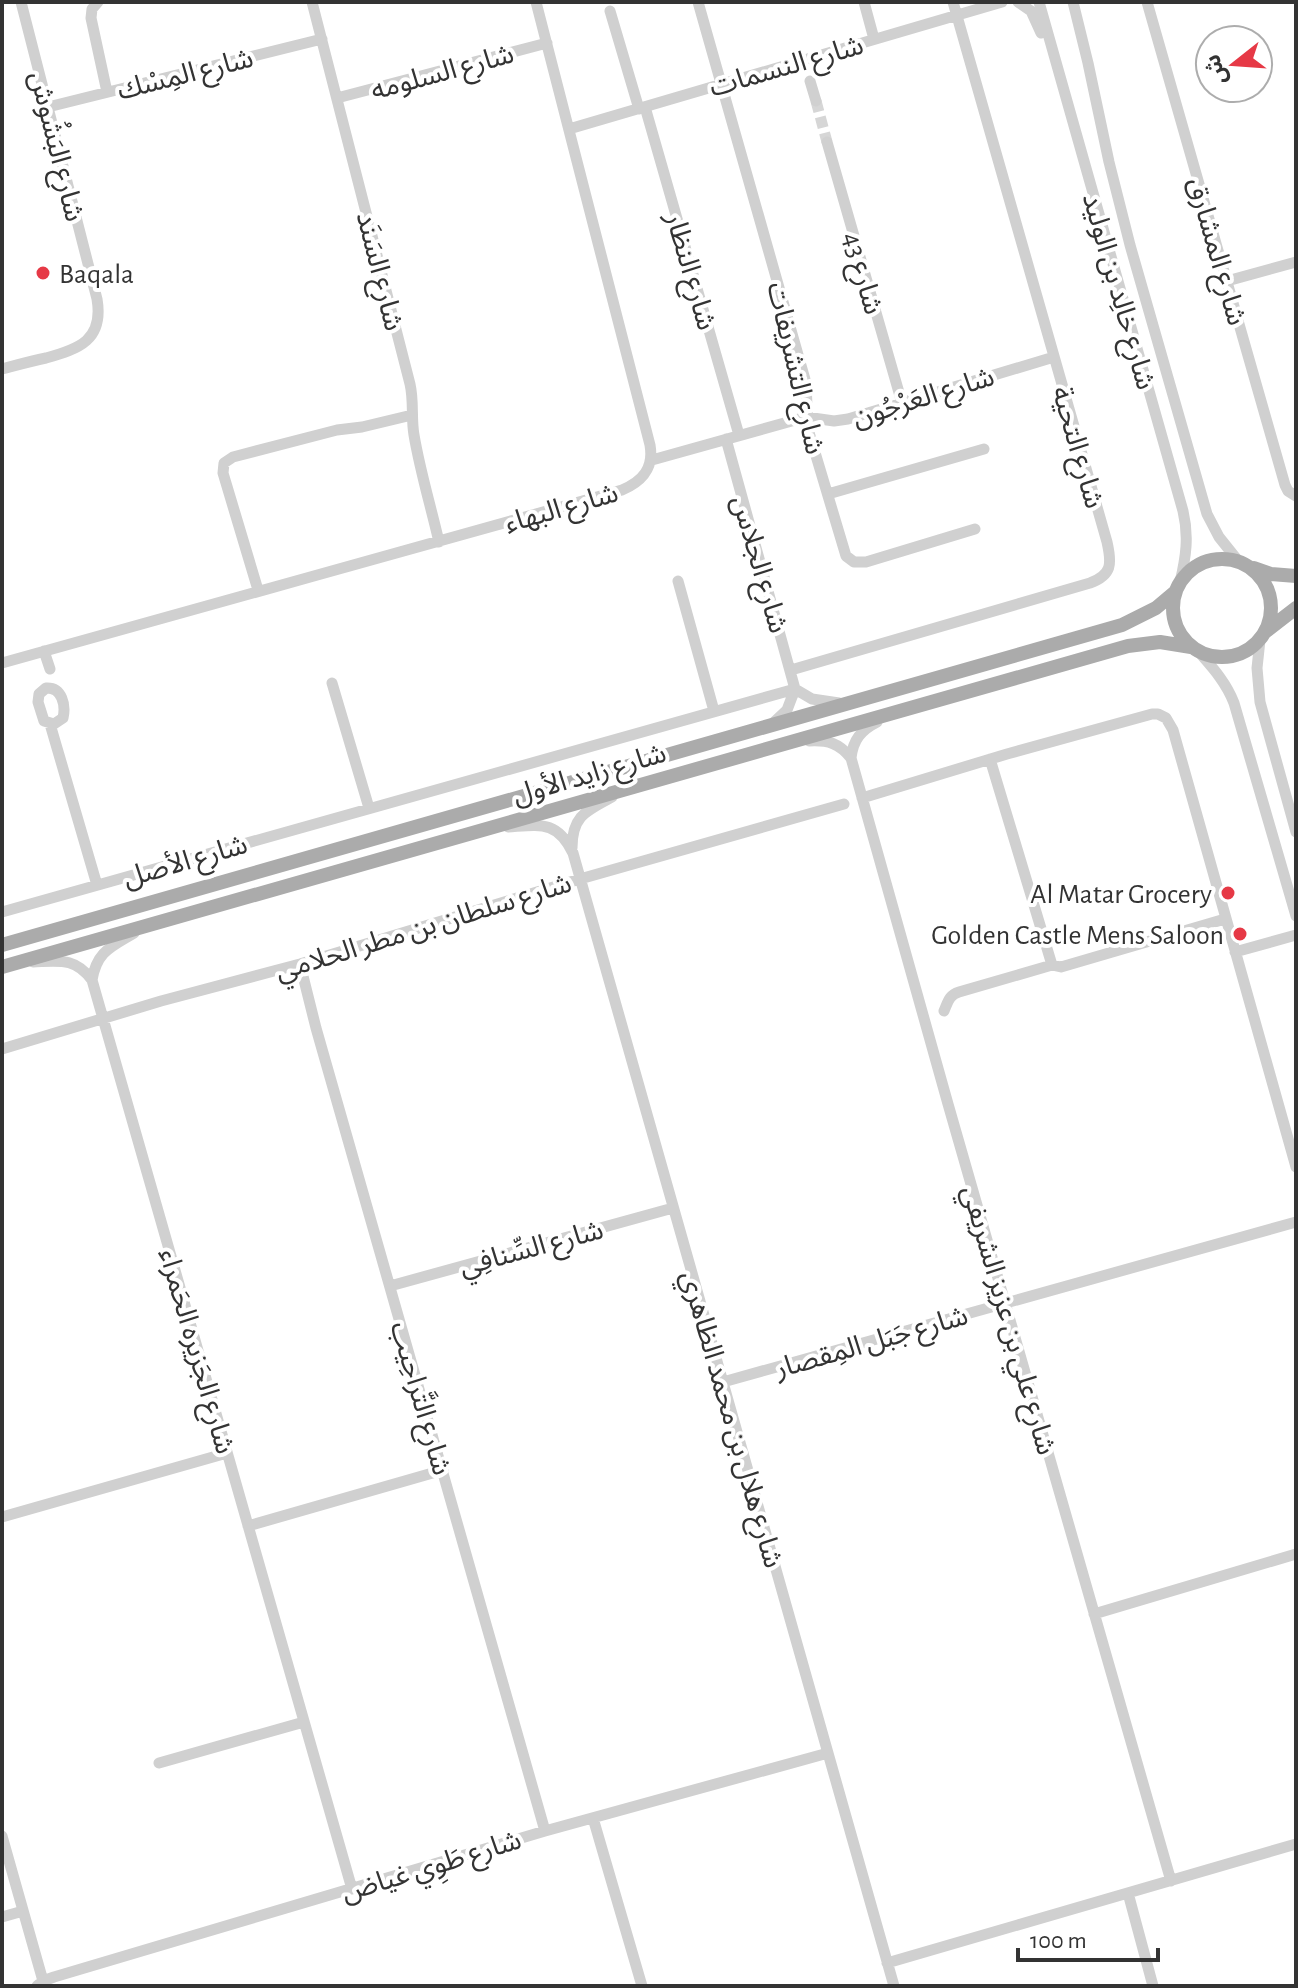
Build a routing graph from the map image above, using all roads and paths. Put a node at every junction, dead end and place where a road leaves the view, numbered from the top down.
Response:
1 (21, 2) edge
2 (98, 2) edge
3 (312, 2) edge
4 (536, 2) edge
5 (698, 2) edge
6 (864, 2) edge
7 (953, 2) edge
8 (1002, 2) edge
9 (1018, 2) edge
10 (1039, 2) edge
11 (1073, 2) edge
12 (1147, 2) edge
13 (610, 11) dead end
14 (957, 15) junction
15 (322, 39) junction
16 (874, 39) junction
17 (547, 43) junction
18 (1052, 51) junction
19 (810, 81) dead end
20 (721, 84) junction
21 (107, 92) junction
22 (337, 98) junction
23 (816, 101) tunnel mouth
24 (48, 107) junction
25 (642, 108) junction
26 (569, 129) junction
27 (827, 142) tunnel mouth
28 (1296, 262) edge
29 (1227, 281) junction
30 (1054, 357) junction
31 (2, 369) edge
32 (902, 403) junction
33 (412, 415) junction
34 (806, 417) junction
35 (739, 435) junction
36 (726, 439) junction
37 (984, 449) dead end
38 (652, 460) junction
39 (828, 494) junction
40 (1296, 496) edge
41 (975, 529) dead end
42 (439, 542) junction
43 (1244, 564) junction
44 (1296, 576) edge
45 (678, 581) dead end
46 (1178, 587) junction
47 (258, 590) junction
48 (1296, 608) edge
49 (1263, 636) junction
50 (1194, 649) junction
51 (44, 651) junction
52 (2, 663) edge
53 (791, 670) junction
54 (53, 679) junction
55 (332, 683) dead end
56 (795, 689) junction
57 (847, 703) junction
58 (714, 711) junction
59 (891, 714) junction
60 (50, 724) junction
61 (770, 725) junction
62 (789, 742) junction
63 (851, 758) junction
64 (990, 759) junction
65 (629, 789) junction
66 (862, 798) junction
67 (844, 804) dead end
68 (369, 808) junction
69 (494, 827) junction
70 (1296, 832) edge
71 (573, 853) junction
72 (580, 879) junction
73 (97, 885) junction
74 (2, 912) edge
75 (1296, 916) edge
76 (1225, 919) junction
77 (145, 926) junction
78 (1296, 935) edge
79 (2, 945) edge
80 (1235, 952) junction
81 (300, 964) junction
82 (6, 965) edge
83 (1052, 965) junction
84 (92, 980) junction
85 (944, 1011) dead end
86 (102, 1019) junction
87 (2, 1049) edge
88 (1296, 1167) edge
89 (673, 1208) junction
90 (1296, 1222) edge
91 (390, 1286) junction
92 (1006, 1303) junction
93 (723, 1382) junction
94 (227, 1453) junction
95 (443, 1470) junction
96 (2, 1517) edge
97 (248, 1526) junction
98 (1296, 1554) edge
99 (1094, 1614) junction
100 (304, 1722) junction
101 (828, 1753) junction
102 (159, 1763) dead end
103 (593, 1818) junction
104 (545, 1831) junction
105 (2, 1836) edge
106 (1296, 1844) edge
107 (1171, 1881) junction
108 (352, 1889) junction
109 (1128, 1893) junction
110 (23, 1911) junction
111 (2, 1917) edge
112 (887, 1963) junction
113 (40, 1984) edge
114 (642, 1986) edge
115 (894, 1986) edge
116 (1153, 1986) edge

1 - 24 street, شارع البَشُوش
2 - 21 street
3 - 15 street, شارع السَنَد
4 - 17 street, شارع البهاء
5 - 20 street, شارع التشريفات
6 - 16 street
7 - 14 street, شارع التحية
8 - 14 street, شارع النسمات
9 - 18 street
10 - 18 street, شارع خالِد بن الوليد
11 - 43 street, شارع خالِد بن الوليد
12 - 29 street, شارع المشارق
13 - 25 street, شارع النظار
14 - 16 street, شارع النسمات
14 - 30 street, شارع التحية
15 - 21 street, شارع المِسْك
15 - 22 street, شارع السَنَد
16 - 20 street, شارع النسمات
17 - 22 street, شارع السلومه
17 - 26 street, شارع البهاء
18 - 46 street, شارع خالِد بن الوليد
19 - 23 street
20 - 25 street, شارع النسمات
20 - 34 street, شارع التشريفات
21 - 24 street, شارع المِسْك
22 - 33 street, شارع السَنَد
24 - 31 street, شارع البَشُوش
25 - 26 street, شارع النسمات
25 - 35 street, شارع النظار
26 - 38 street, شارع البهاء
27 - 32 street, شارع 43
28 - 29 street
29 - 40 street, شارع المشارق
30 - 32 street, شارع العَرْجُون
30 - 53 street, شارع التحية
32 - 34 street, شارع العَرْجُون
33 - 42 street, شارع السَنَد
33 - 47 street
34 - 35 street, شارع العَرْجُون
34 - 39 street, شارع التشريفات
35 - 36 street, شارع العَرْجُون
36 - 38 street, شارع العَرْجُون
36 - 53 street, شارع الجلاس
37 - 39 street
38 - 42 street, شارع البهاء
39 - 41 street, شارع التشريفات
42 - 47 street, شارع البهاء
43 - 44 main road
43 - 46 main road
43 - 49 main road
45 - 58 street
46 - 50 main road
46 - 57 main road, شارع زايد الأول
47 - 51 street, شارع البهاء
48 - 49 main road
49 - 50 main road
49 - 70 street
50 - 59 main road, شارع زايد الأول
50 - 75 street
51 - 52 street, شارع البهاء
51 - 54 street
53 - 56 street, شارع الجلاس
54 - 60 street
54 - 60 street
55 - 68 street
56 - 57 street
56 - 58 street, شارع الأصل
56 - 61 street
57 - 61 main road, شارع زايد الأول
58 - 68 street, شارع الأصل
59 - 62 main road, شارع زايد الأول
59 - 63 street
60 - 73 street
61 - 79 main road, شارع زايد الأول
62 - 63 street
62 - 65 main road, شارع زايد الأول
63 - 66 street, شارع علي بن عزيز الشريفي
64 - 66 street
64 - 76 street
64 - 83 street
65 - 69 main road, شارع زايد الأول
65 - 71 street, شارع هلال بن محمد الظاهري
66 - 92 street, شارع علي بن عزيز الشريفي
67 - 72 street, شارع سلطان بن مطر الحلامي
68 - 73 street, شارع الأصل
69 - 71 street
69 - 77 main road, شارع زايد الأول
71 - 72 street, شارع هلال بن محمد الظاهري
72 - 81 street, شارع سلطان بن مطر الحلامي
72 - 89 street, شارع هلال بن محمد الظاهري
73 - 74 street, شارع الأصل
76 - 80 street
76 - 83 street
77 - 82 main road, شارع زايد الأول
77 - 84 street
78 - 80 street
80 - 88 street
81 - 86 street, شارع سلطان بن مطر الحلامي
81 - 91 street, شارع التَّراحِيب
82 - 84 street
83 - 85 street
84 - 86 street, شارع الجَزيره الحَمراء
86 - 87 street, شارع سلطان بن مطر الحلامي
86 - 94 street, شارع الجَزيره الحَمراء
89 - 91 street, شارع السِّنافِي
89 - 93 street, شارع هلال بن محمد الظاهري
90 - 92 street, شارع جَبَل المِقصار
91 - 95 street, شارع التَّراحِيب
92 - 93 street, شارع جَبَل المِقصار
92 - 99 street, شارع علي بن عزيز الشريفي
93 - 101 street, شارع هلال بن محمد الظاهري
94 - 96 street
94 - 97 street, شارع الجَزيره الحَمراء
95 - 97 street
95 - 104 street, شارع التَّراحِيب
97 - 100 street, شارع الجَزيره الحَمراء
98 - 99 street
99 - 107 street, شارع علي بن عزيز الشريفي
100 - 102 street
100 - 108 street, شارع الجَزيره الحَمراء
101 - 103 street, شارع طَوِي غياض
101 - 112 street, شارع هلال بن محمد الظاهري
103 - 104 street, شارع طَوِي غياض
103 - 114 street
104 - 108 street, شارع طَوِي غياض
105 - 110 street
106 - 107 street
107 - 109 street
108 - 113 street, شارع طَوِي غياض
109 - 112 street
109 - 116 street
110 - 111 street
110 - 113 street
112 - 115 street, شارع هلال بن محمد الظاهري

